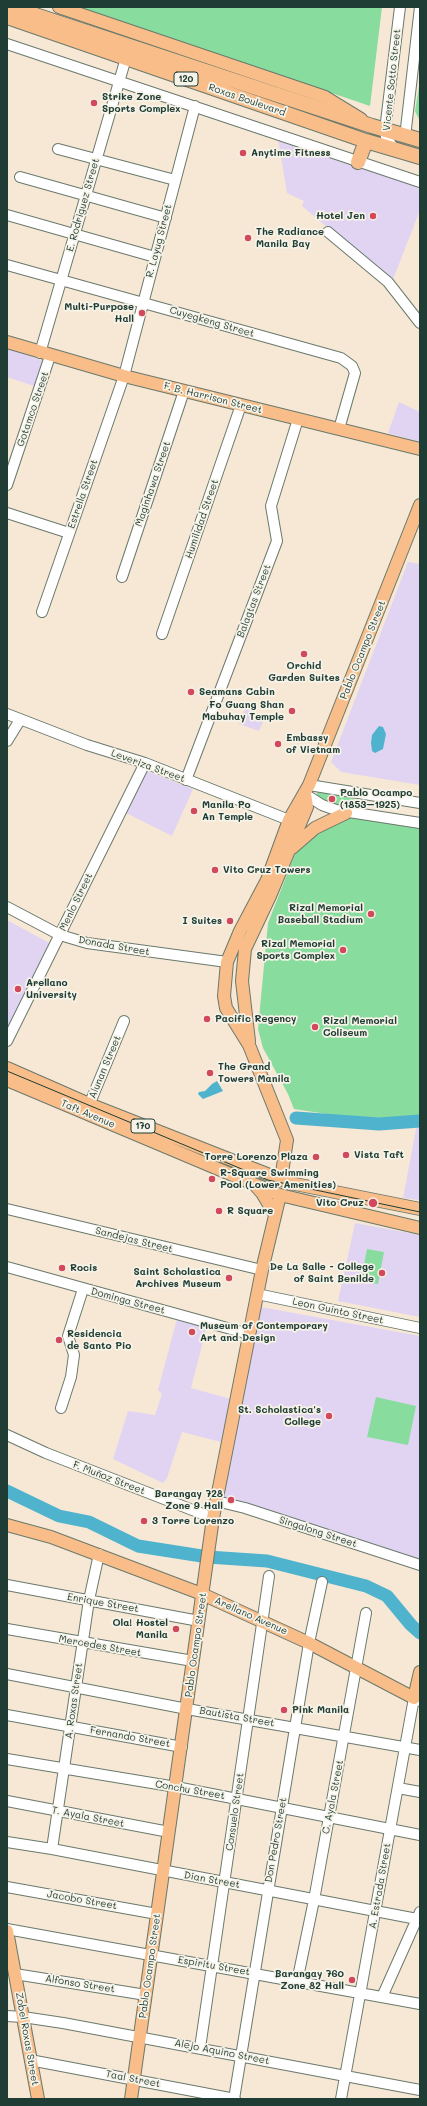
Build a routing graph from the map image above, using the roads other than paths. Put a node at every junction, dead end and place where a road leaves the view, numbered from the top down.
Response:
1 (11, 7) edge
2 (59, 7) edge
3 (400, 7) edge
4 (420, 7) edge
5 (7, 17) edge
6 (7, 44) edge
7 (126, 58) junction
8 (119, 82) junction
9 (195, 106) junction
10 (379, 128) junction
11 (405, 136) junction
12 (420, 140) edge
13 (366, 141) junction
14 (58, 149) dead end
15 (396, 150) junction
16 (420, 157) edge
17 (96, 158) junction
18 (358, 162) junction
19 (20, 177) dead end
20 (175, 180) junction
21 (420, 182) edge
22 (86, 196) junction
23 (7, 215) edge
24 (166, 218) junction
25 (328, 232) dead end
26 (74, 235) junction
27 (155, 257) junction
28 (7, 265) edge
29 (61, 280) junction
30 (143, 303) junction
31 (420, 323) edge
32 (7, 342) edge
33 (45, 354) junction
34 (124, 376) junction
35 (184, 391) junction
36 (241, 405) junction
37 (298, 419) junction
38 (339, 429) junction
39 (420, 449) edge
40 (7, 485) edge
41 (420, 505) edge
42 (7, 513) edge
43 (69, 533) junction
44 (122, 577) dead end
45 (42, 612) dead end
46 (162, 634) dead end
47 (7, 714) edge
48 (20, 720) junction
49 (7, 741) edge
50 (145, 763) junction
51 (186, 780) junction
52 (307, 790) junction
53 (420, 803) edge
54 (346, 812) junction
55 (289, 820) junction
56 (420, 823) edge
57 (289, 852) junction
58 (7, 907) edge
59 (60, 935) junction
60 (238, 950) junction
61 (227, 962) junction
62 (244, 1004) junction
63 (226, 1008) junction
64 (124, 1021) dead end
65 (7, 1041) edge
66 (249, 1045) junction
67 (7, 1068) edge
68 (7, 1080) edge
69 (87, 1109) junction
70 (281, 1179) junction
71 (252, 1182) junction
72 (280, 1195) junction
73 (7, 1209) edge
74 (420, 1209) edge
75 (274, 1213) junction
76 (420, 1228) edge
77 (7, 1267) edge
78 (262, 1270) junction
79 (83, 1289) junction
80 (257, 1294) junction
81 (420, 1328) edge
82 (250, 1334) junction
83 (61, 1408) dead end
84 (7, 1435) edge
85 (216, 1501) junction
86 (213, 1518) junction
87 (7, 1525) edge
88 (99, 1554) junction
89 (420, 1565) edge
90 (269, 1576) dead end
91 (322, 1582) dead end
92 (7, 1585) edge
93 (202, 1594) junction
94 (89, 1600) junction
95 (366, 1613) dead end
96 (199, 1620) junction
97 (262, 1620) junction
98 (7, 1629) edge
99 (82, 1643) junction
100 (309, 1643) junction
101 (193, 1661) junction
102 (355, 1668) junction
103 (420, 1672) edge
104 (7, 1674) edge
105 (76, 1688) junction
106 (417, 1700) edge
107 (187, 1709) junction
108 (7, 1715) edge
109 (248, 1719) junction
110 (70, 1726) junction
111 (296, 1728) junction
112 (344, 1736) junction
113 (182, 1747) junction
114 (405, 1747) junction
115 (420, 1750) edge
116 (7, 1758) edge
117 (64, 1769) junction
118 (176, 1787) junction
119 (398, 1788) junction
120 (420, 1792) edge
121 (238, 1799) junction
122 (7, 1801) edge
123 (282, 1807) junction
124 (57, 1811) junction
125 (329, 1816) junction
126 (391, 1828) junction
127 (169, 1832) junction
128 (420, 1835) edge
129 (7, 1842) edge
130 (52, 1849) junction
131 (163, 1871) junction
132 (224, 1883) junction
133 (7, 1887) edge
134 (268, 1890) junction
135 (314, 1900) junction
136 (376, 1911) junction
137 (157, 1914) junction
138 (418, 1916) edge
139 (7, 1930) edge
140 (151, 1955) junction
141 (212, 1966) junction
142 (15, 1974) junction
143 (255, 1974) junction
144 (297, 1982) junction
145 (360, 1993) junction
146 (146, 1995) junction
147 (382, 1997) junction
148 (420, 2004) edge
149 (7, 2016) edge
150 (23, 2017) junction
151 (140, 2037) junction
152 (200, 2048) junction
153 (241, 2055) junction
154 (30, 2060) junction
155 (345, 2076) junction
156 (134, 2079) junction
157 (420, 2090) edge
158 (38, 2099) edge
159 (131, 2099) edge
160 (234, 2099) edge
161 (341, 2099) edge

1 - 10 highway, Roxas Boulevard / 120
2 - 10 main road, Roxas Boulevard
3 - 10 street, Vicente Sotto Street
4 - 11 street, Vicente Sotto Street
5 - 7 highway, Roxas Boulevard / 120
6 - 8 street
7 - 8 street, E. Rodriguez Street
7 - 13 highway, Roxas Boulevard / 120
8 - 9 street
8 - 17 street, E. Rodriguez Street
9 - 18 street
9 - 20 street, R. Layug Street
10 - 11 highway, Roxas Boulevard / 120
10 - 15 street, Vicente Sotto Street
11 - 12 highway, Roxas Boulevard / 120
13 - 15 highway, Roxas Boulevard / 120
13 - 18 highway
14 - 17 street
15 - 16 highway, Roxas Boulevard / 120
17 - 20 street
17 - 22 street, E. Rodriguez Street
18 - 21 street
19 - 22 street
20 - 24 street, R. Layug Street
22 - 24 street
22 - 26 street, E. Rodriguez Street
23 - 26 street
24 - 27 street, R. Layug Street
25 - 31 street
26 - 27 street
26 - 29 street, E. Rodriguez Street
27 - 30 street, R. Layug Street
28 - 29 street, Cuyegkeng Street
29 - 30 street, Cuyegkeng Street
29 - 33 street, E. Rodriguez Street
30 - 34 street, R. Layug Street
30 - 38 street, Cuyegkeng Street
32 - 33 main road, F. B. Harrison Street
33 - 34 main road, F. B. Harrison Street
33 - 40 street, Gotamco Street
34 - 35 main road, F. B. Harrison Street
34 - 43 street, Estrella Street
35 - 36 main road, F. B. Harrison Street
35 - 44 street, Maginhawa Street
36 - 37 main road, F. B. Harrison Street
36 - 46 street, Humilidad Street
37 - 38 main road, F. B. Harrison Street
37 - 51 street, Balagtas Street
38 - 39 main road, F. B. Harrison Street
41 - 52 main road, Pablo Ocampo Street
42 - 43 street
43 - 45 street, Estrella Street
47 - 48 street, Leveriza Street
48 - 49 street
48 - 50 street, Leveriza Street
50 - 51 street, Leveriza Street
50 - 59 street, Menlo Street
51 - 55 street, Leveriza Street
52 - 53 street
52 - 54 street
52 - 55 main road, Pablo Ocampo Street
52 - 57 main road, Pablo Ocampo Street
54 - 56 street
54 - 57 main road
55 - 60 main road, Pablo Ocampo Street
57 - 60 main road, Pablo Ocampo Street
58 - 59 street, Donada Street
59 - 61 street, Donada Street
59 - 65 street, Menlo Street
60 - 61 main road, Pablo Ocampo Street
60 - 62 main road, Pablo Ocampo Street
61 - 63 main road, Pablo Ocampo Street
62 - 63 main road
62 - 66 main road, Pablo Ocampo Street
63 - 66 main road, Pablo Ocampo Street
64 - 69 street, Alunan Street
66 - 70 main road, Pablo Ocampo Street
67 - 69 main road, Taft Avenue / 170
68 - 69 main road, Taft Avenue / 170
69 - 70 main road, Taft Avenue / 170
69 - 71 main road, Taft Avenue / 170
70 - 74 main road, Taft Avenue / 170
71 - 72 main road, Taft Avenue / 170
71 - 75 main road
72 - 75 main road, Pablo Ocampo Street
72 - 76 main road, Taft Avenue / 170
73 - 78 street, Sandejas Street
75 - 78 main road, Pablo Ocampo Street
77 - 79 street, Dominga Street
78 - 80 main road, Pablo Ocampo Street
79 - 82 street, Dominga Street
79 - 83 street
80 - 81 street, Leon Guinto Street
80 - 82 main road, Pablo Ocampo Street
82 - 85 main road, Pablo Ocampo Street
84 - 86 street, F. Muñoz Street
85 - 86 main road, Pablo Ocampo Street
85 - 89 street, Singalong Street
86 - 93 main road, Pablo Ocampo Street
87 - 88 main road, Arellano Avenue
88 - 93 main road, Arellano Avenue
88 - 94 street, A. Roxas Street
90 - 97 street, Consuelo Street
91 - 100 street, Don Pedro Street
92 - 94 street, Enrique Street
93 - 96 main road, Pablo Ocampo Street
93 - 97 main road, Arellano Avenue
94 - 96 street, Enrique Street
94 - 99 street, A. Roxas Street
95 - 102 street, C. Ayala Street
96 - 101 main road, Pablo Ocampo Street
97 - 100 main road, Arellano Avenue
97 - 109 street, Consuelo Street
98 - 99 street, Mercedes Street
99 - 101 street, Mercedes Street
99 - 105 street, A. Roxas Street
100 - 102 main road, Arellano Avenue
100 - 111 street, Don Pedro Street
101 - 107 main road, Pablo Ocampo Street
102 - 106 main road, Arellano Avenue
102 - 112 street, C. Ayala Street
103 - 106 main road, A. Estrada Street
104 - 105 street, Bautista Street
105 - 107 street, Bautista Street
105 - 110 street, A. Roxas Street
106 - 114 street, A. Estrada Street
107 - 109 street, Bautista Street
107 - 113 main road, Pablo Ocampo Street
108 - 110 street, Fernando Street
109 - 111 street, Bautista Street
109 - 121 street, Consuelo Street
110 - 113 street, Fernando Street
110 - 117 street, A. Roxas Street
111 - 112 street, Bautista Street
111 - 123 street, Don Pedro Street
112 - 114 street, Bautista Street
112 - 125 street, C. Ayala Street
113 - 118 main road, Pablo Ocampo Street
114 - 115 street, Bautista Street
114 - 119 street, A. Estrada Street
116 - 117 street, Conchu Street
117 - 118 street, Conchu Street
117 - 124 street, A. Roxas Street
118 - 121 street, Conchu Street
118 - 127 main road, Pablo Ocampo Street
119 - 120 street
119 - 126 street, A. Estrada Street
121 - 123 street, Conchu Street
121 - 132 street, Consuelo Street
122 - 124 street, T. Ayala Street
123 - 125 street, Conchu Street
123 - 134 street, Don Pedro Street
124 - 127 street, T. Ayala Street
124 - 130 street, A. Roxas Street
125 - 126 street, Conchu Street
125 - 135 street, C. Ayala Street
126 - 128 street, Conchu Street
126 - 136 street, A. Estrada Street
127 - 131 main road, Pablo Ocampo Street
129 - 130 street, Dian Street
130 - 131 street, Dian Street
131 - 132 street, Dian Street
131 - 137 main road, Pablo Ocampo Street
132 - 134 street, Dian Street
132 - 141 street, Consuelo Street
133 - 137 street, Jacobo Street
134 - 135 street, Dian Street
134 - 143 street, Don Pedro Street
135 - 136 street, Dian Street
135 - 144 street, C. Ayala Street
136 - 138 street, Dian Street
136 - 145 street, A. Estrada Street
137 - 140 main road, Pablo Ocampo Street
138 - 147 street
139 - 140 street, Espiritu Street
139 - 142 main road, Zobel Roxas Street
140 - 141 street, Espiritu Street
140 - 146 main road, Pablo Ocampo Street
141 - 143 street, Espiritu Street
141 - 152 street, Consuelo Street
142 - 146 street, Alfonso Street
142 - 150 main road, Zobel Roxas Street
143 - 144 street, Espiritu Street
143 - 153 street, Don Pedro Street
144 - 145 street, Espiritu Street
145 - 147 street, Espiritu Street
145 - 155 street, A. Estrada Street
146 - 151 main road, Pablo Ocampo Street
147 - 148 street, Espiritu Street
149 - 150 street, Alejo Aquino Street
150 - 151 street, Alejo Aquino Street
150 - 154 main road, Zobel Roxas Street
151 - 152 street, Alejo Aquino Street
151 - 156 main road, Pablo Ocampo Street
152 - 153 street, Alejo Aquino Street
153 - 155 street, Alejo Aquino Street
153 - 160 street, Don Pedro Street
154 - 156 street, Taal Street
154 - 158 main road, Zobel Roxas Street
155 - 157 street, Alejo Aquino Street
155 - 161 street, A. Estrada Street
156 - 159 main road, Pablo Ocampo Street
156 - 160 street, Taal Street

